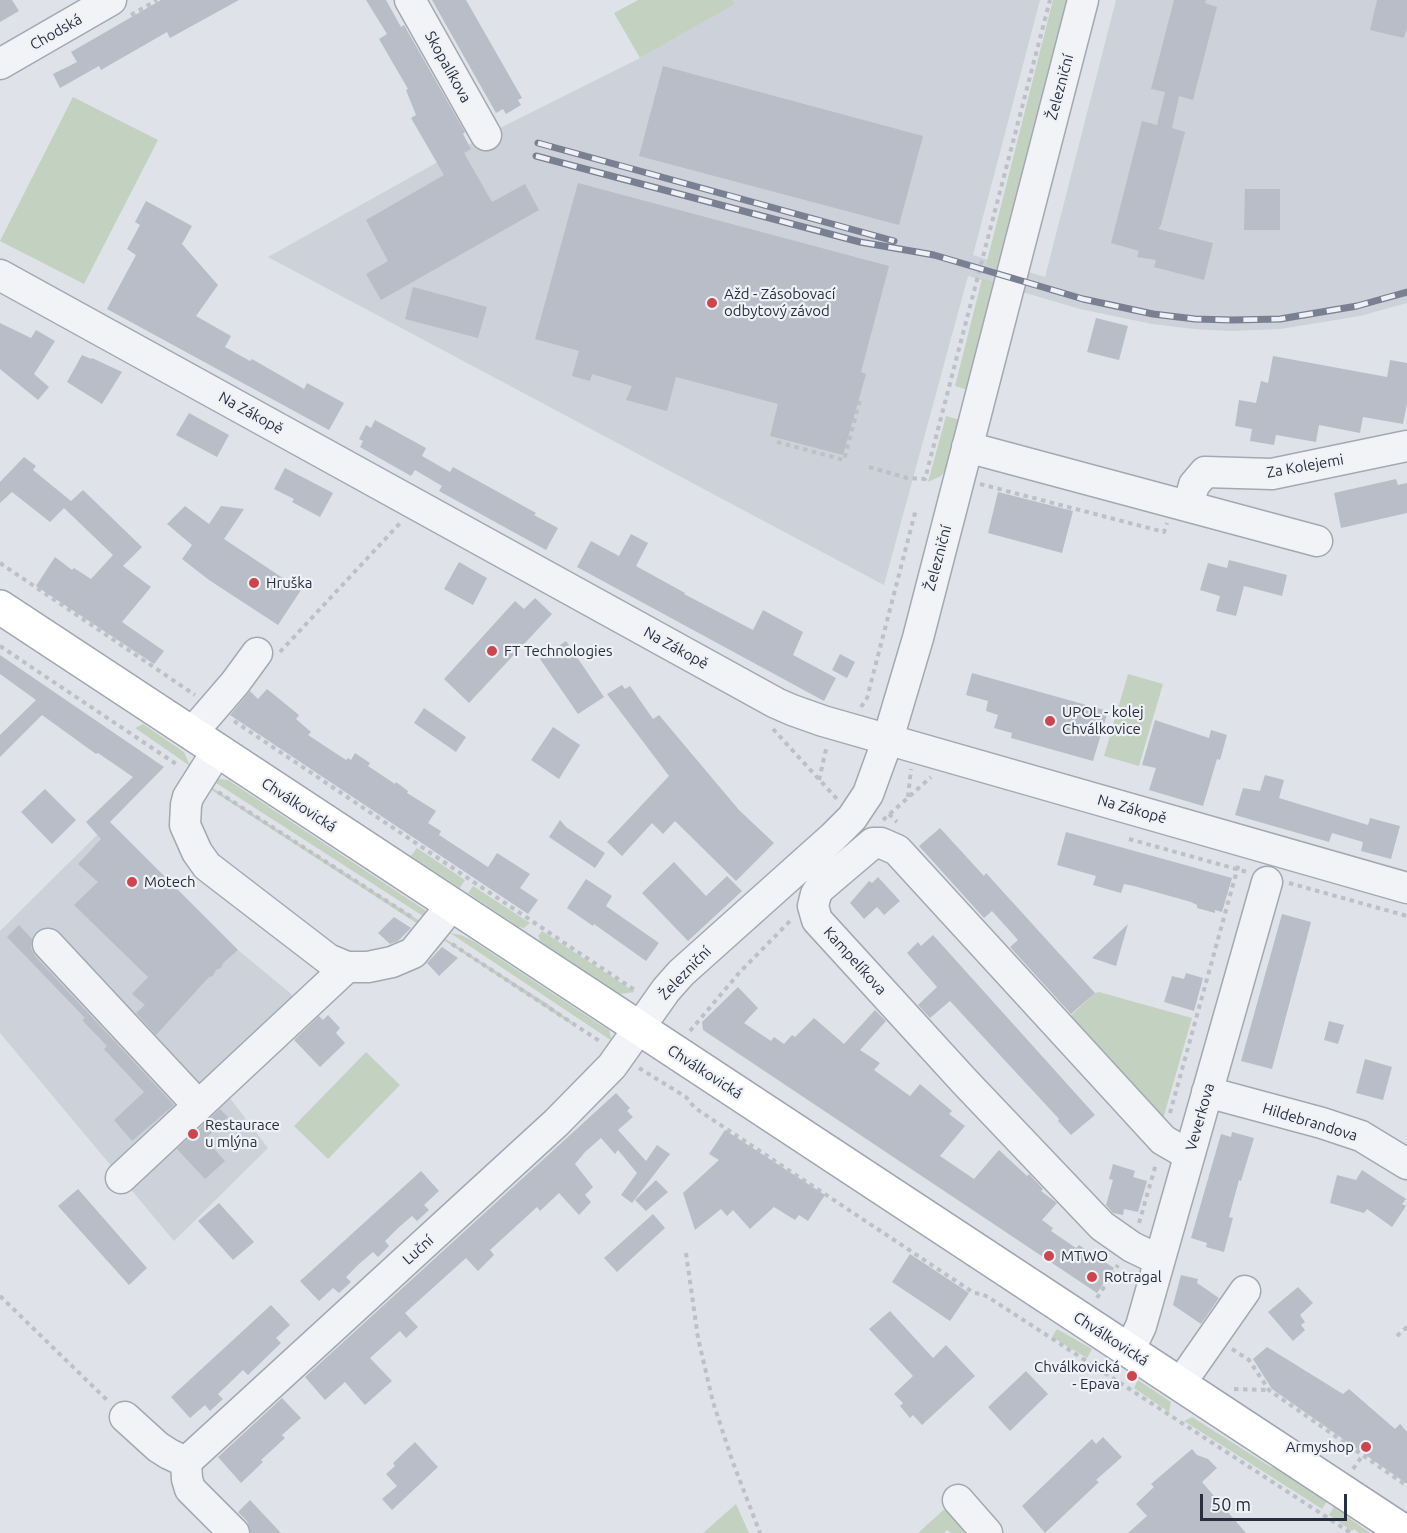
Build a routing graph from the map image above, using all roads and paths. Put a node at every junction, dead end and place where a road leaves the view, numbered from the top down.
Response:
1 (111, 0) edge
2 (410, 0) edge
3 (1050, 0) edge
4 (1083, 0) edge
5 (0, 63) edge
6 (486, 135) dead end
7 (0, 275) edge
8 (860, 399) dead end
9 (777, 442) dead end
10 (1407, 446) edge
11 (967, 447) junction
12 (869, 467) dead end
13 (979, 484) dead end
14 (413, 503) junction
15 (916, 509) dead end
16 (1178, 513) junction
17 (1317, 541) dead end
18 (0, 563) edge
19 (2, 609) edge
20 (0, 646) edge
21 (268, 654) joint
22 (213, 707) junction
23 (857, 709) dead end
24 (768, 723) dead end
25 (829, 734) dead end
26 (888, 739) junction
27 (204, 742) junction
28 (937, 772) dead end
29 (188, 773) dead end
30 (819, 780) junction
31 (218, 792) dead end
32 (843, 807) dead end
33 (882, 821) dead end
34 (1129, 839) dead end
35 (1240, 860) dead end
36 (1238, 869) junction
37 (1267, 879) junction
38 (1407, 888) edge
39 (452, 905) junction
40 (799, 912) dead end
41 (1407, 916) edge
42 (423, 924) dead end
43 (450, 943) dead end
44 (48, 944) dead end
45 (347, 967) junction
46 (637, 991) dead end
47 (640, 1029) junction
48 (691, 1030) dead end
49 (605, 1045) dead end
50 (630, 1062) dead end
51 (1207, 1092) junction
52 (198, 1105) junction
53 (1167, 1124) dead end
54 (1189, 1155) junction
55 (1158, 1156) dead end
56 (1407, 1164) edge
57 (121, 1178) dead end
58 (1137, 1228) dead end
59 (686, 1253) dead end
60 (1160, 1260) junction
61 (1121, 1261) dead end
62 (1245, 1291) dead end
63 (0, 1296) edge
64 (1097, 1298) dead end
65 (1407, 1327) edge
66 (1397, 1336) dead end
67 (1214, 1337) junction
68 (1129, 1351) junction
69 (1180, 1384) junction
70 (1226, 1389) dead end
71 (1269, 1390) junction
72 (125, 1418) joint
73 (186, 1462) junction
74 (1407, 1486) edge
75 (958, 1500) dead end
76 (1396, 1530) edge
77 (984, 1532) edge
78 (234, 1533) edge
79 (760, 1533) edge
80 (1351, 1533) edge

1 - 5 street, Chodská
2 - 6 street, Skopalíkova
3 - 12 path
4 - 11 street, Železniční
7 - 14 street, Na Zákopě
8 - 9 path
10 - 16 street, Za Kolejemi
11 - 16 street
11 - 26 street, Železniční
13 - 16 path
14 - 21 path
14 - 26 street, Na Zákopě
15 - 23 path
16 - 17 street
18 - 22 path
19 - 27 main road, Chválkovická
20 - 29 path
21 - 22 street
22 - 27 street
22 - 46 path
24 - 30 path
25 - 30 path
26 - 38 street, Na Zákopě
26 - 47 street, Železniční
27 - 39 main road, Chválkovická
27 - 45 street
28 - 33 path
30 - 32 path
31 - 42 path
34 - 36 path
35 - 36 path
36 - 37 path
36 - 53 path
37 - 41 path
37 - 51 street, Veverkova
39 - 45 street
39 - 47 main road, Chválkovická
40 - 48 path
43 - 49 path
44 - 52 street
45 - 52 street
47 - 68 main road, Chválkovická
47 - 73 street, Luční
50 - 80 path
51 - 54 street, Veverkova
51 - 56 street, Hildebrandova
52 - 57 street
54 - 60 street, Veverkova
54 - 60 street, Kampelíkova
55 - 58 path
59 - 79 path
60 - 68 street, Veverkova
61 - 64 path
62 - 67 street
63 - 72 path
65 - 66 path
67 - 69 street
67 - 71 path
68 - 69 main road, Chválkovická
69 - 76 main road, Chválkovická
70 - 71 path
71 - 74 path
72 - 73 street
73 - 78 street
75 - 77 street

